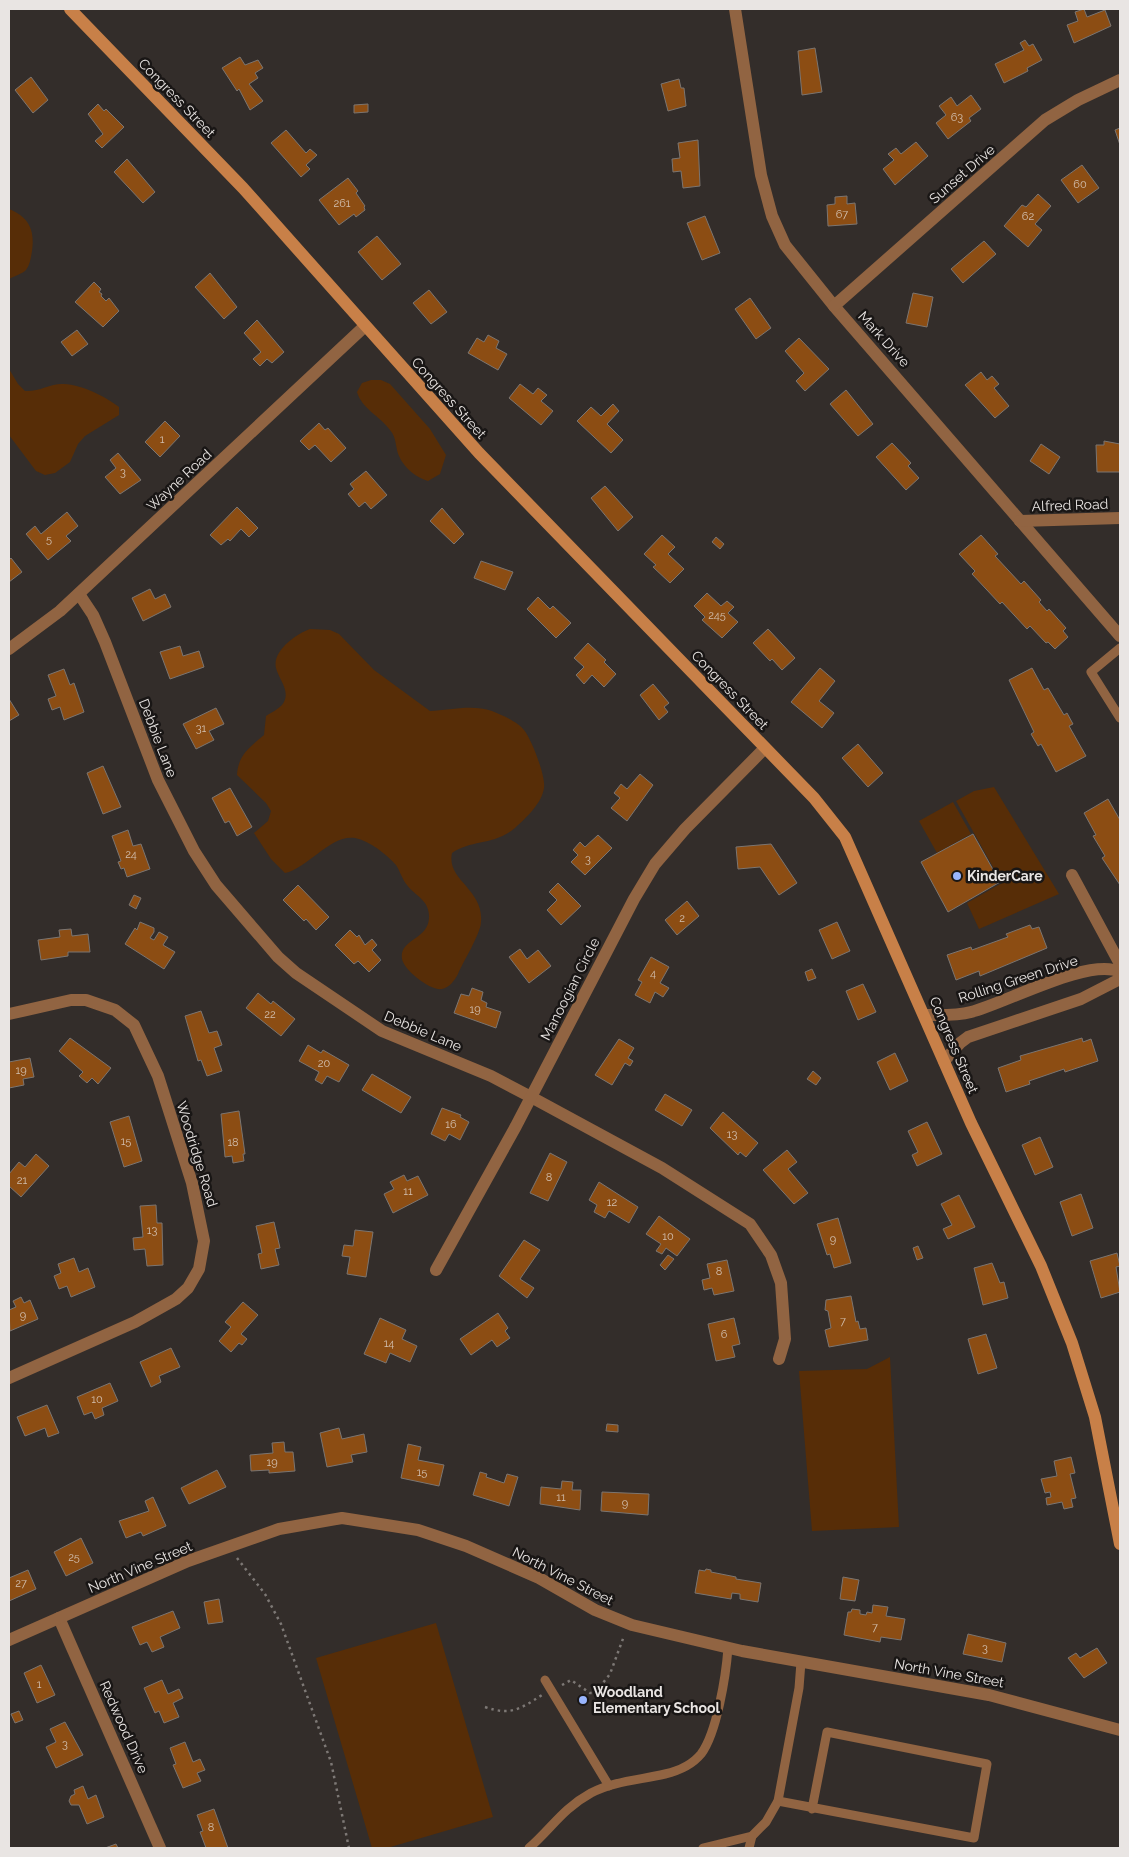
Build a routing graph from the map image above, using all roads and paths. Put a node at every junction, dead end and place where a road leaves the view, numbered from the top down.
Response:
1 (70, 9) edge
2 (735, 9) edge
3 (1120, 80) edge
4 (834, 306) junction
5 (365, 326) junction
6 (1120, 518) edge
7 (1020, 521) junction
8 (79, 594) junction
9 (1120, 636) edge
10 (1120, 648) edge
11 (9, 649) edge
12 (1120, 718) edge
13 (765, 748) junction
14 (1072, 875) dead end
15 (1120, 964) edge
16 (1120, 972) edge
17 (1120, 979) edge
18 (9, 1014) edge
19 (925, 1016) junction
20 (944, 1061) junction
21 (532, 1097) junction
22 (436, 1270) dead end
23 (779, 1359) dead end
24 (9, 1378) edge
25 (1120, 1544) edge
26 (229, 1547) junction
27 (59, 1618) junction
28 (625, 1635) dead end
29 (9, 1640) edge
30 (728, 1648) junction
31 (802, 1662) junction
32 (545, 1680) dead end
33 (551, 1690) junction
34 (485, 1707) dead end
35 (1120, 1730) edge
36 (609, 1786) junction
37 (778, 1801) junction
38 (812, 1809) junction
39 (752, 1836) junction
40 (160, 1848) edge
41 (349, 1848) edge
42 (530, 1848) edge
43 (703, 1848) edge
44 (749, 1848) edge

1 - 5 main road, Congress Street
2 - 4 street, Mark Drive
3 - 4 street, Sunset Drive
4 - 7 street, Mark Drive
5 - 8 street, Wayne Road
5 - 13 main road, Congress Street
6 - 7 street, Alfred Road
7 - 9 street, Mark Drive
8 - 11 street, Wayne Road
8 - 21 street, Debbie Lane
10 - 12 lane
13 - 19 main road, Congress Street
13 - 21 street, Manoogian Circle
14 - 15 street
16 - 19 street, Rolling Green Drive
17 - 20 street
18 - 24 street, Woodridge Road
19 - 20 main road, Congress Street
20 - 25 main road, Congress Street
21 - 22 street, Manoogian Circle
21 - 23 street, Debbie Lane
26 - 27 street, North Vine Street
26 - 30 street, North Vine Street
26 - 41 path
27 - 29 street, North Vine Street
27 - 40 street, Redwood Drive
28 - 33 path
30 - 31 street, North Vine Street
30 - 36 lane
31 - 35 street, North Vine Street
31 - 37 lane
32 - 33 lane
33 - 34 path
33 - 36 lane
36 - 42 lane
37 - 38 lane
37 - 39 lane
38 - 38 lane
39 - 43 lane
39 - 44 lane

